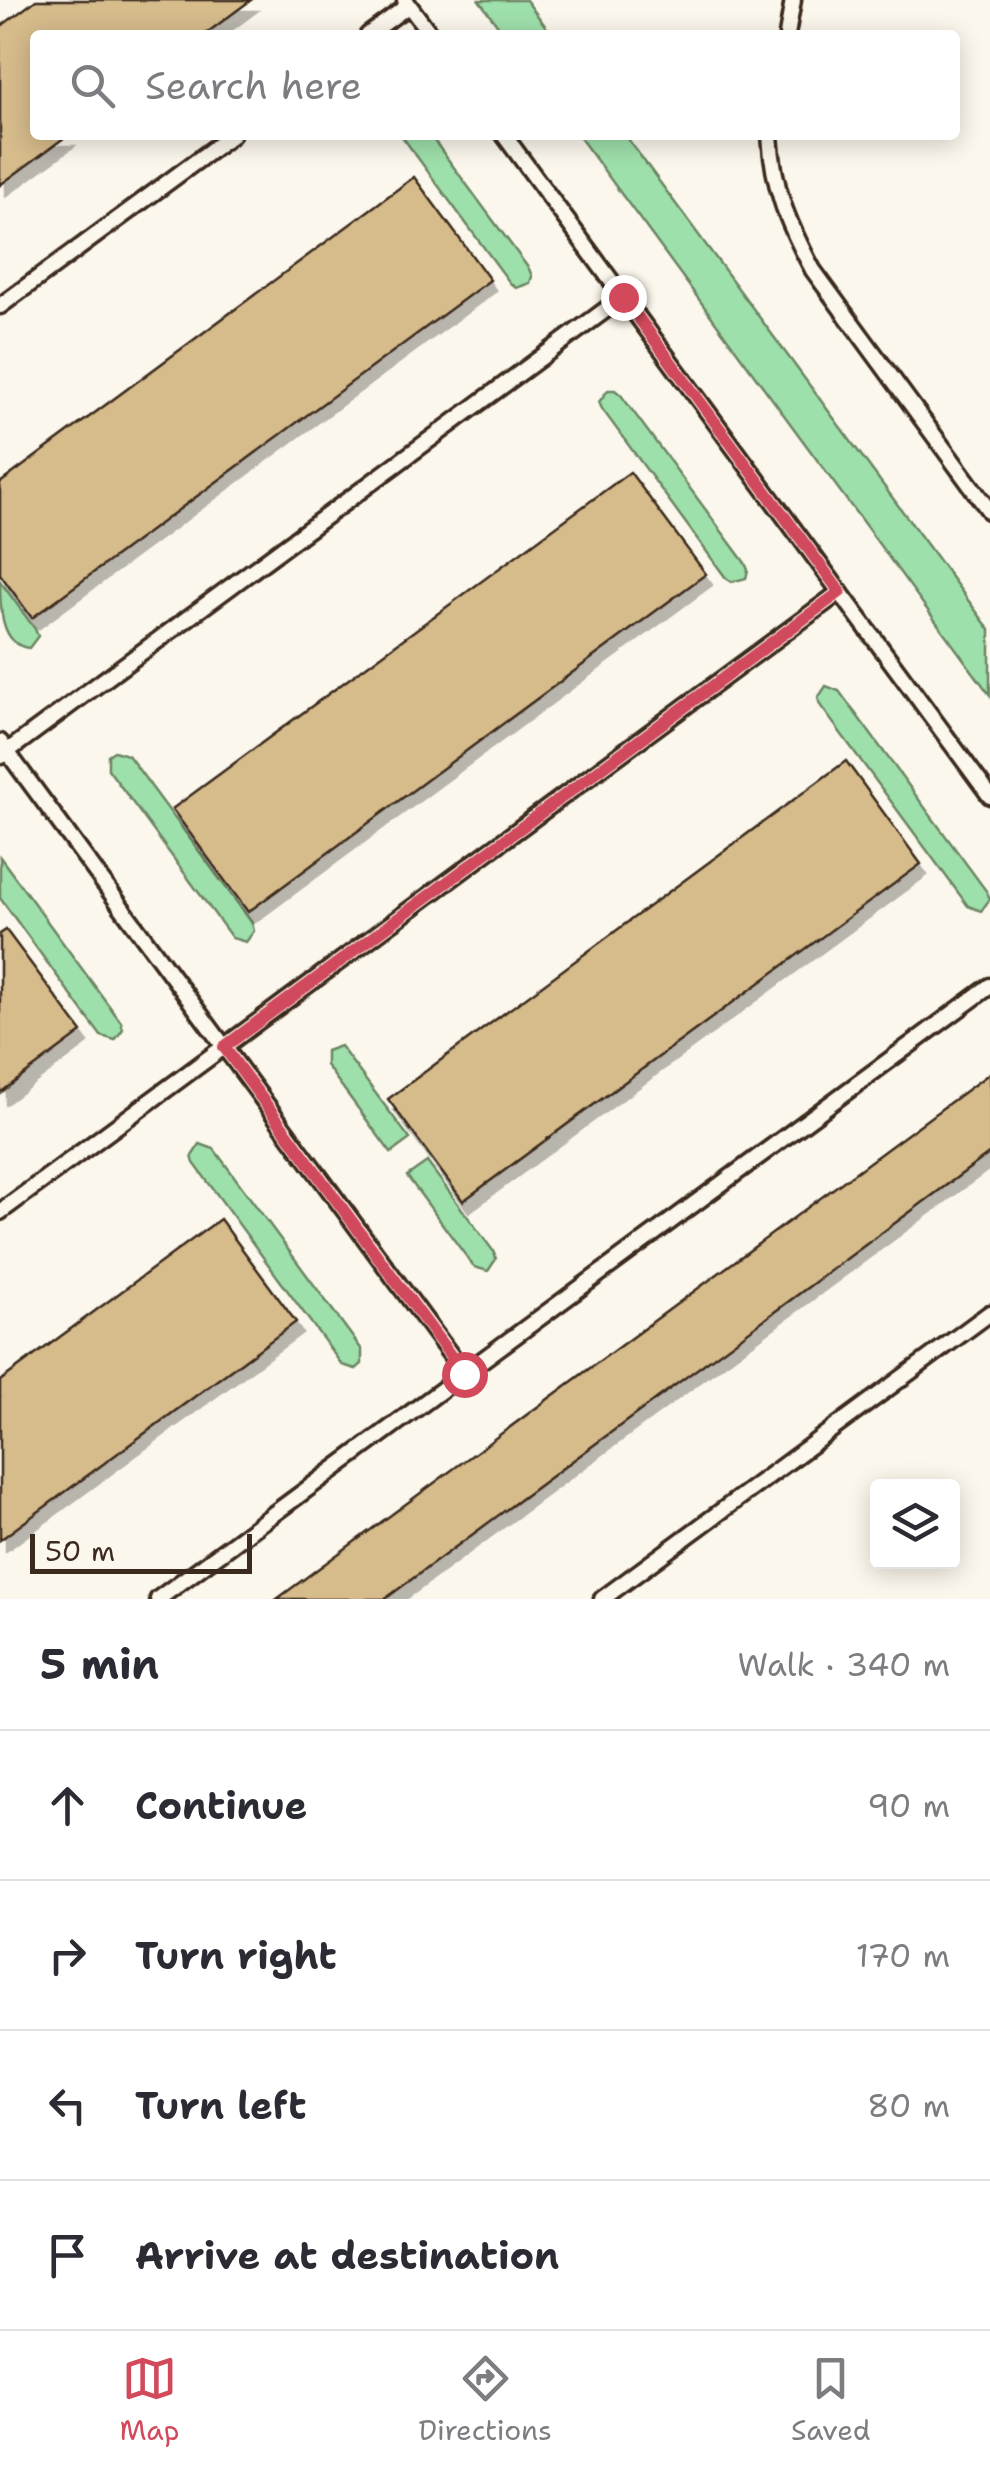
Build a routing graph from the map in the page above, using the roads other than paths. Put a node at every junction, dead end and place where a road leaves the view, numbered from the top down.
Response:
1 (793, 0) edge
2 (407, 2) edge
3 (374, 30) edge
4 (427, 30) edge
5 (788, 30) edge
6 (225, 140) edge
7 (508, 140) edge
8 (770, 140) edge
9 (623, 297) junction
10 (0, 306) edge
11 (990, 512) edge
12 (840, 592) junction
13 (2, 750) edge
14 (990, 796) edge
15 (990, 986) edge
16 (224, 1047) junction
17 (0, 1212) edge
18 (990, 1313) edge
19 (464, 1374) junction
20 (158, 1599) edge
21 (602, 1599) edge

1 - 5 lane
2 - 3 lane
2 - 4 lane
6 - 10 lane
7 - 9 lane
8 - 11 lane
9 - 12 lane
9 - 13 lane
12 - 14 lane
12 - 16 lane
13 - 16 lane
15 - 19 lane
16 - 17 lane
16 - 19 lane
18 - 21 lane
19 - 20 lane

